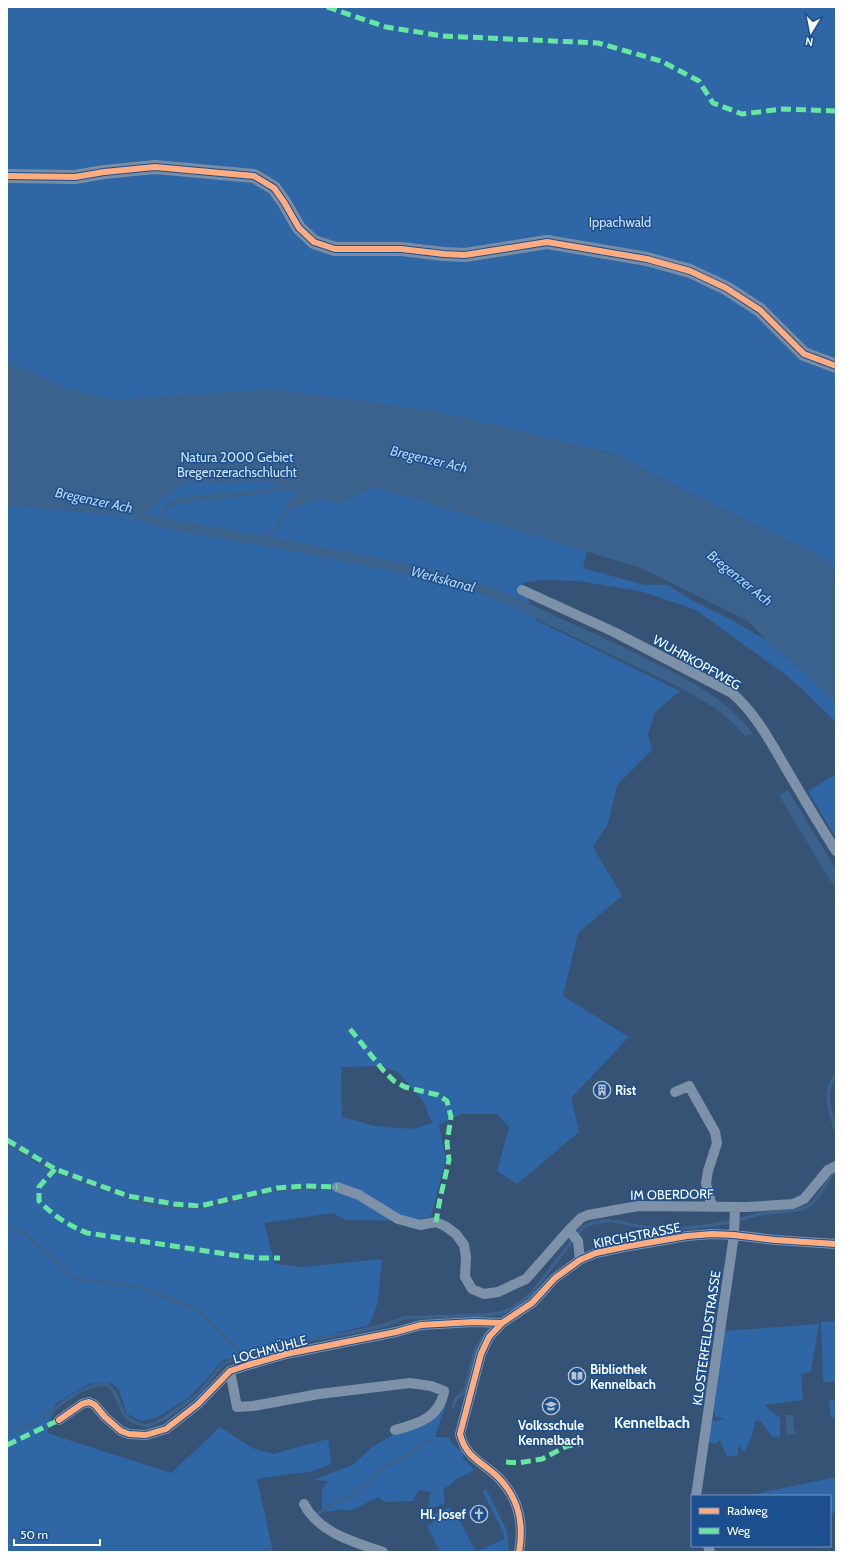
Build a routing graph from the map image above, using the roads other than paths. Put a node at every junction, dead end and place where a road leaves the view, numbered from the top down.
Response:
1 (7, 176) edge
2 (836, 366) edge
3 (522, 590) dead end
4 (836, 851) edge
5 (675, 1092) dead end
6 (834, 1167) edge
7 (337, 1187) dead end
8 (712, 1207) junction
9 (735, 1209) junction
10 (734, 1232) junction
11 (573, 1235) junction
12 (836, 1244) edge
13 (580, 1260) junction
14 (502, 1323) junction
15 (230, 1371) junction
16 (59, 1420) dead end
17 (395, 1430) dead end
18 (696, 1495) edge
19 (304, 1504) dead end
20 (383, 1552) edge
21 (519, 1552) edge

1 - 2 street
3 - 4 street, WUHRKOPFWEG
5 - 8 street
6 - 9 street, IM OBERDORF
7 - 11 street, IM OBERDORF
8 - 9 street, IM OBERDORF
8 - 11 street, IM OBERDORF
9 - 10 street, KLOSTERFELDSTRASSE
10 - 12 street, KIRCHSTRASSE
10 - 13 street, KIRCHSTRASSE
10 - 18 street, KLOSTERFELDSTRASSE
11 - 13 street
13 - 14 street, KIRCHSTRASSE
14 - 15 street, LOCHMÜHLE
14 - 21 street, KIRCHSTRASSE
15 - 16 street, LOCHMÜHLE
15 - 17 street, LOCHMÜHLE
19 - 20 street

